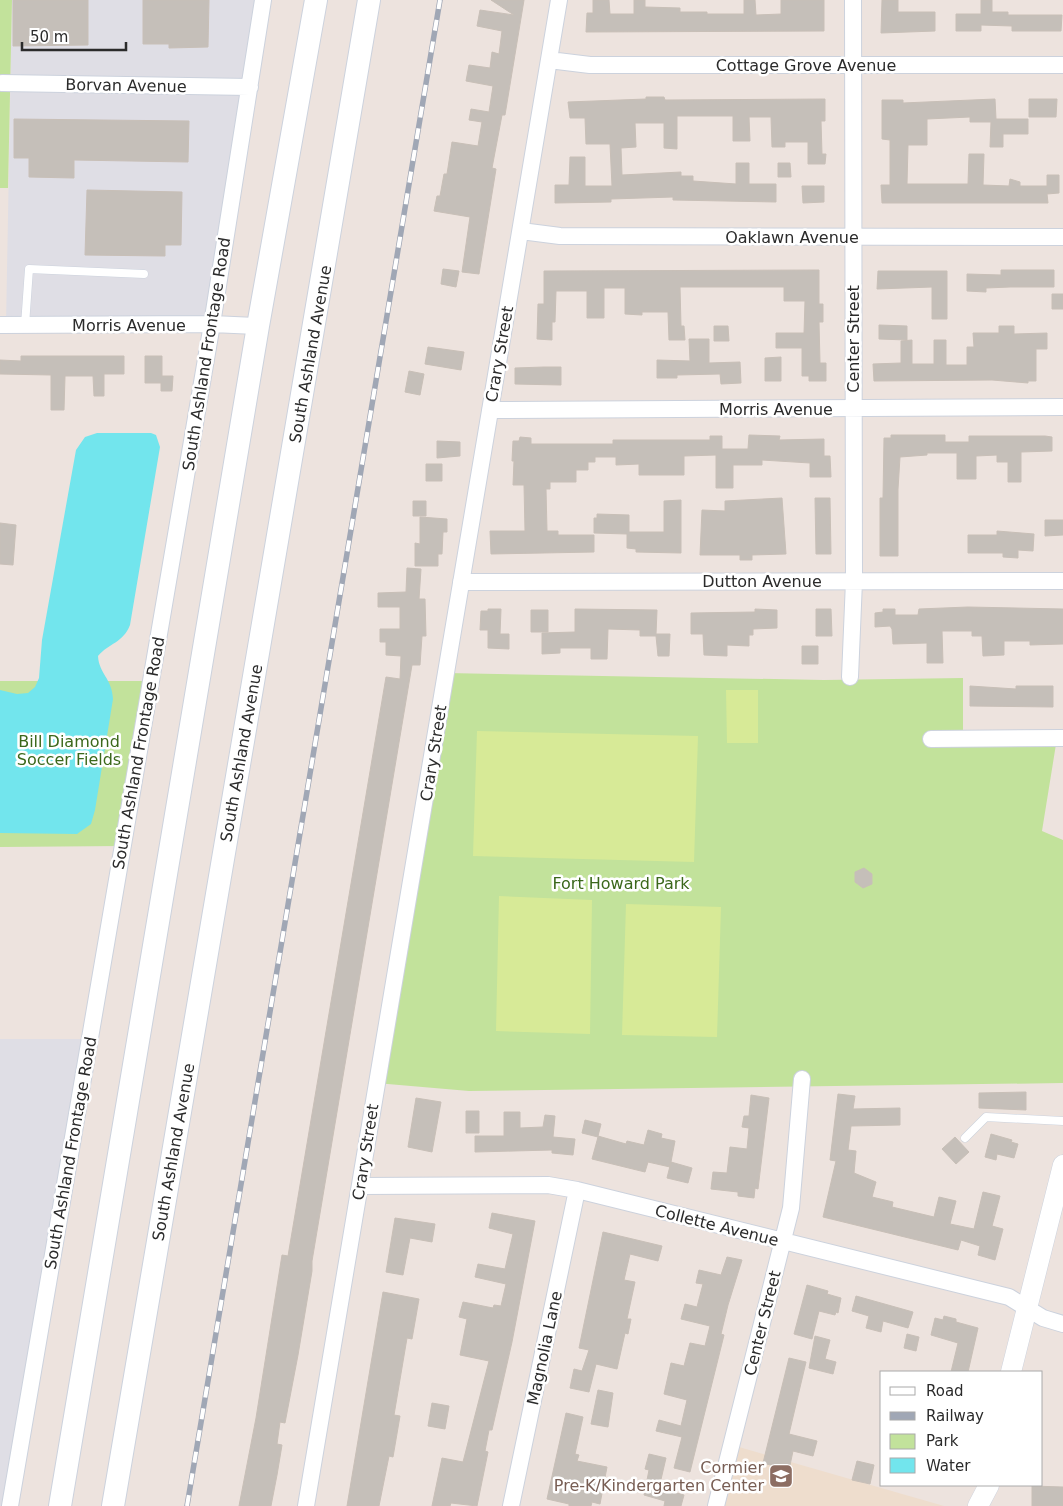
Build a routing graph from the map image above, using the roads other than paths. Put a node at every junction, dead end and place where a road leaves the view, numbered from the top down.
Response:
1 (263, 0) edge
2 (316, 0) edge
3 (360, 0) edge
4 (369, 0) edge
5 (559, 0) edge
6 (853, 0) edge
7 (549, 60) junction
8 (360, 62) junction
9 (853, 65) junction
10 (1063, 65) edge
11 (2, 83) dead end
12 (250, 87) junction
13 (521, 231) junction
14 (853, 237) junction
15 (1063, 237) edge
16 (144, 274) dead end
17 (212, 324) junction
18 (0, 325) edge
19 (25, 325) junction
20 (258, 326) junction
21 (1063, 407) edge
22 (852, 409) junction
23 (490, 410) junction
24 (854, 581) junction
25 (1063, 581) edge
26 (461, 582) junction
27 (850, 678) dead end
28 (1063, 738) edge
29 (931, 739) dead end
30 (802, 1079) dead end
31 (1063, 1121) edge
32 (965, 1138) dead end
33 (1063, 1165) edge
34 (360, 1186) junction
35 (577, 1190) junction
36 (782, 1241) junction
37 (1026, 1309) junction
38 (1063, 1324) edge
39 (1011, 1371) edge
40 (976, 1486) edge
41 (988, 1486) edge
42 (10, 1506) edge
43 (60, 1506) edge
44 (112, 1506) edge
45 (306, 1506) edge
46 (511, 1506) edge
47 (716, 1506) edge
48 (976, 1506) edge

1 - 12 street, South Ashland Frontage Road
2 - 20 main road
3 - 8 main road
4 - 8 main road, South Ashland Avenue
5 - 7 street, Crary Street
6 - 9 street, Center Street
7 - 9 street, Cottage Grove Avenue
7 - 13 street, Crary Street
8 - 44 main road, South Ashland Avenue
9 - 10 street, Cottage Grove Avenue
9 - 14 street, Center Street
11 - 12 street, Borvan Avenue
12 - 17 street, South Ashland Frontage Road
13 - 14 street, Oaklawn Avenue
13 - 23 street, Crary Street
14 - 15 street, Oaklawn Avenue
14 - 22 street, Center Street
16 - 19 lane
17 - 19 street, Morris Avenue
17 - 20 street, Morris Avenue
17 - 42 street, South Ashland Frontage Road
18 - 19 street, Morris Avenue
20 - 43 main road
21 - 22 street, Morris Avenue
22 - 23 street, Morris Avenue
22 - 24 street, Center Street
23 - 26 street, Crary Street
24 - 25 street, Dutton Avenue
24 - 26 street, Dutton Avenue
24 - 27 street, Center Street
26 - 34 street, Crary Street
28 - 29 street
30 - 36 street, Center Street
31 - 32 lane
33 - 37 street
34 - 35 street, Collette Avenue
34 - 45 street, Crary Street
35 - 36 street, Collette Avenue
35 - 46 street, Magnolia Lane
36 - 37 street, Collette Avenue
36 - 47 street, Center Street
37 - 38 street, Collette Avenue
37 - 39 street
40 - 48 street
41 - 48 street

